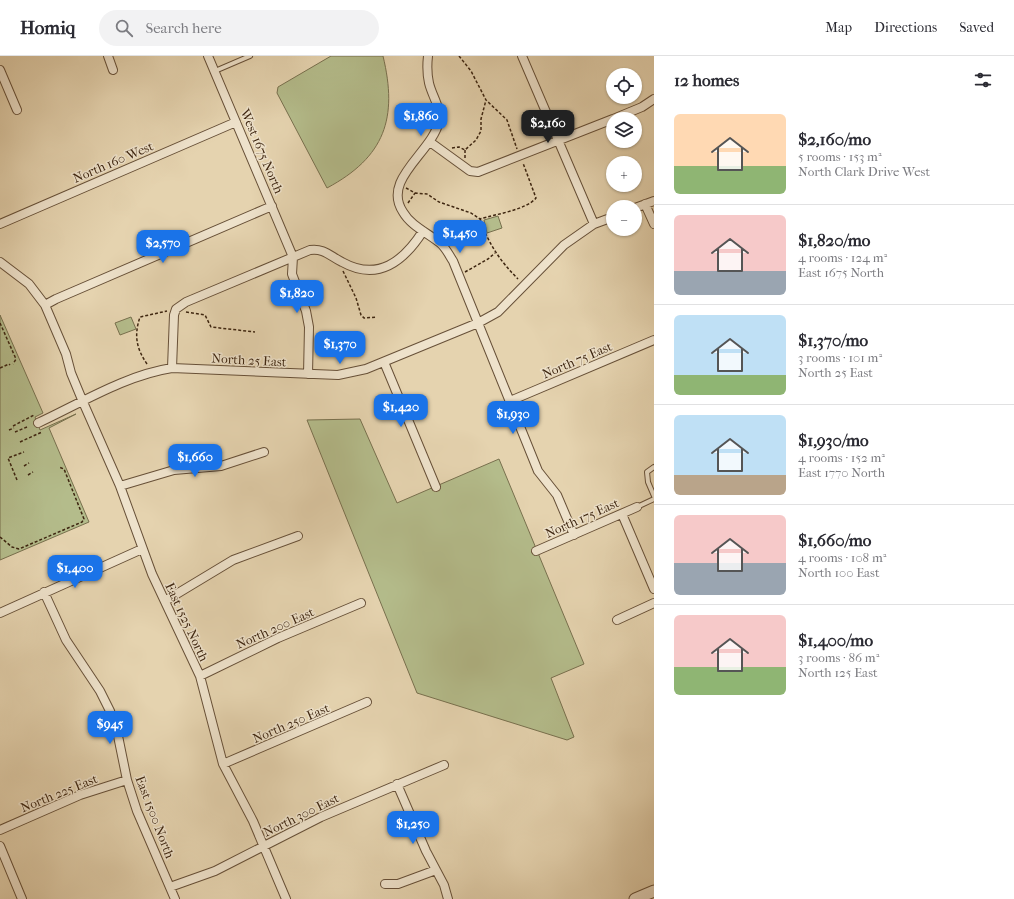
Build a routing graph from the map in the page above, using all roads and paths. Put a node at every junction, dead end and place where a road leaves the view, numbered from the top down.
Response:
1 (108, 56) edge
2 (208, 56) edge
3 (250, 56) edge
4 (428, 56) edge
5 (459, 56) edge
6 (522, 56) edge
7 (0, 70) edge
8 (113, 70) dead end
9 (215, 71) junction
10 (654, 99) edge
11 (486, 100) junction
12 (16, 110) dead end
13 (630, 112) edge
14 (236, 122) junction
15 (606, 122) edge
16 (430, 142) junction
17 (558, 142) junction
18 (450, 150) dead end
19 (465, 150) junction
20 (518, 150) dead end
21 (522, 159) dead end
22 (464, 161) dead end
23 (405, 188) dead end
24 (415, 193) junction
25 (654, 201) edge
26 (645, 204) junction
27 (642, 205) edge
28 (272, 206) junction
29 (404, 208) junction
30 (480, 219) junction
31 (606, 220) edge
32 (0, 224) edge
33 (594, 224) junction
34 (654, 224) edge
35 (423, 231) junction
36 (495, 253) junction
37 (293, 257) junction
38 (0, 262) edge
39 (341, 268) dead end
40 (464, 273) dead end
41 (518, 279) dead end
42 (45, 305) junction
43 (176, 310) junction
44 (377, 317) dead end
45 (0, 323) edge
46 (478, 323) junction
47 (255, 332) dead end
48 (654, 340) edge
49 (384, 362) junction
50 (13, 364) dead end
51 (147, 364) dead end
52 (10, 365) dead end
53 (0, 368) edge
54 (172, 368) junction
55 (308, 374) junction
56 (510, 401) junction
57 (83, 402) junction
58 (34, 415) dead end
59 (38, 423) dead end
60 (27, 427) dead end
61 (9, 430) dead end
62 (16, 432) dead end
63 (42, 432) dead end
64 (20, 442) dead end
65 (24, 452) dead end
66 (264, 452) dead end
67 (29, 463) dead end
68 (24, 466) dead end
69 (59, 467) dead end
70 (654, 467) edge
71 (33, 472) dead end
72 (28, 475) dead end
73 (17, 480) dead end
74 (120, 486) junction
75 (436, 487) dead end
76 (654, 496) edge
77 (654, 500) edge
78 (637, 507) joint
79 (622, 514) junction
80 (574, 535) junction
81 (298, 536) dead end
82 (0, 537) edge
83 (142, 549) junction
84 (536, 551) dead end
85 (654, 589) edge
86 (44, 592) junction
87 (165, 601) junction
88 (361, 603) dead end
89 (654, 603) edge
90 (0, 613) edge
91 (617, 620) dead end
92 (200, 676) junction
93 (367, 702) dead end
94 (223, 764) junction
95 (444, 765) dead end
96 (127, 780) junction
97 (397, 784) junction
98 (0, 830) edge
99 (0, 846) edge
100 (265, 847) junction
101 (436, 870) junction
102 (385, 884) dead end
103 (170, 887) junction
104 (654, 891) edge
105 (22, 899) edge
106 (175, 899) edge
107 (286, 899) edge
108 (448, 899) edge
109 (635, 899) edge

1 - 8 street
2 - 9 street, West 1675 North
3 - 9 lane
4 - 16 street
5 - 11 path
6 - 17 street
7 - 12 street
9 - 14 street, West 1675 North
10 - 13 street
11 - 19 path
11 - 20 path
14 - 28 street, West 1675 North
14 - 32 street, North 160 West
15 - 17 street
16 - 17 street
16 - 29 street
17 - 33 street
18 - 19 path
19 - 22 path
21 - 30 path
23 - 24 path
24 - 29 path
24 - 30 path
25 - 26 street
26 - 27 street
26 - 34 street
28 - 37 street, West 1675 North
28 - 42 street
29 - 35 street
30 - 36 path
31 - 33 street, North 25 East
33 - 46 street, North 25 East
35 - 37 street
35 - 46 street
36 - 40 path
36 - 41 path
37 - 43 street
37 - 55 street
38 - 42 street, East 1525 North
39 - 44 path
42 - 57 street, East 1525 North
43 - 47 path
43 - 51 path
43 - 54 street
45 - 50 path
46 - 49 street, North 25 East
46 - 56 street
48 - 56 street, North 75 East
49 - 55 street, North 25 East
49 - 75 street
52 - 53 path
54 - 55 street, North 25 East
54 - 57 street, North 25 East
56 - 80 street
57 - 59 street, North 25 East
57 - 74 street, East 1525 North
58 - 61 path
60 - 62 path
63 - 64 path
65 - 73 path
66 - 74 street
67 - 68 path
69 - 82 path
70 - 76 lane
71 - 72 path
74 - 83 street, East 1525 North
77 - 78 lane
78 - 79 street, North 175 East
79 - 80 street, North 175 East
79 - 85 street
80 - 84 street, North 175 East
81 - 87 street
83 - 86 street
83 - 87 street, East 1525 North
86 - 90 street
86 - 96 street, East 1500 North
87 - 92 street, East 1525 North
88 - 92 street, North 200 East
89 - 91 street
92 - 94 street, East 1525 North
93 - 94 street, North 250 East
94 - 100 street, East 1525 North
95 - 97 street, North 300 East
96 - 98 street, North 225 East
96 - 103 street, East 1500 North
97 - 100 street, North 300 East
97 - 101 street
99 - 105 street
100 - 103 street, North 300 East
100 - 107 street, East 1525 North
101 - 102 street
101 - 108 street
103 - 106 street, East 1500 North
104 - 109 street

